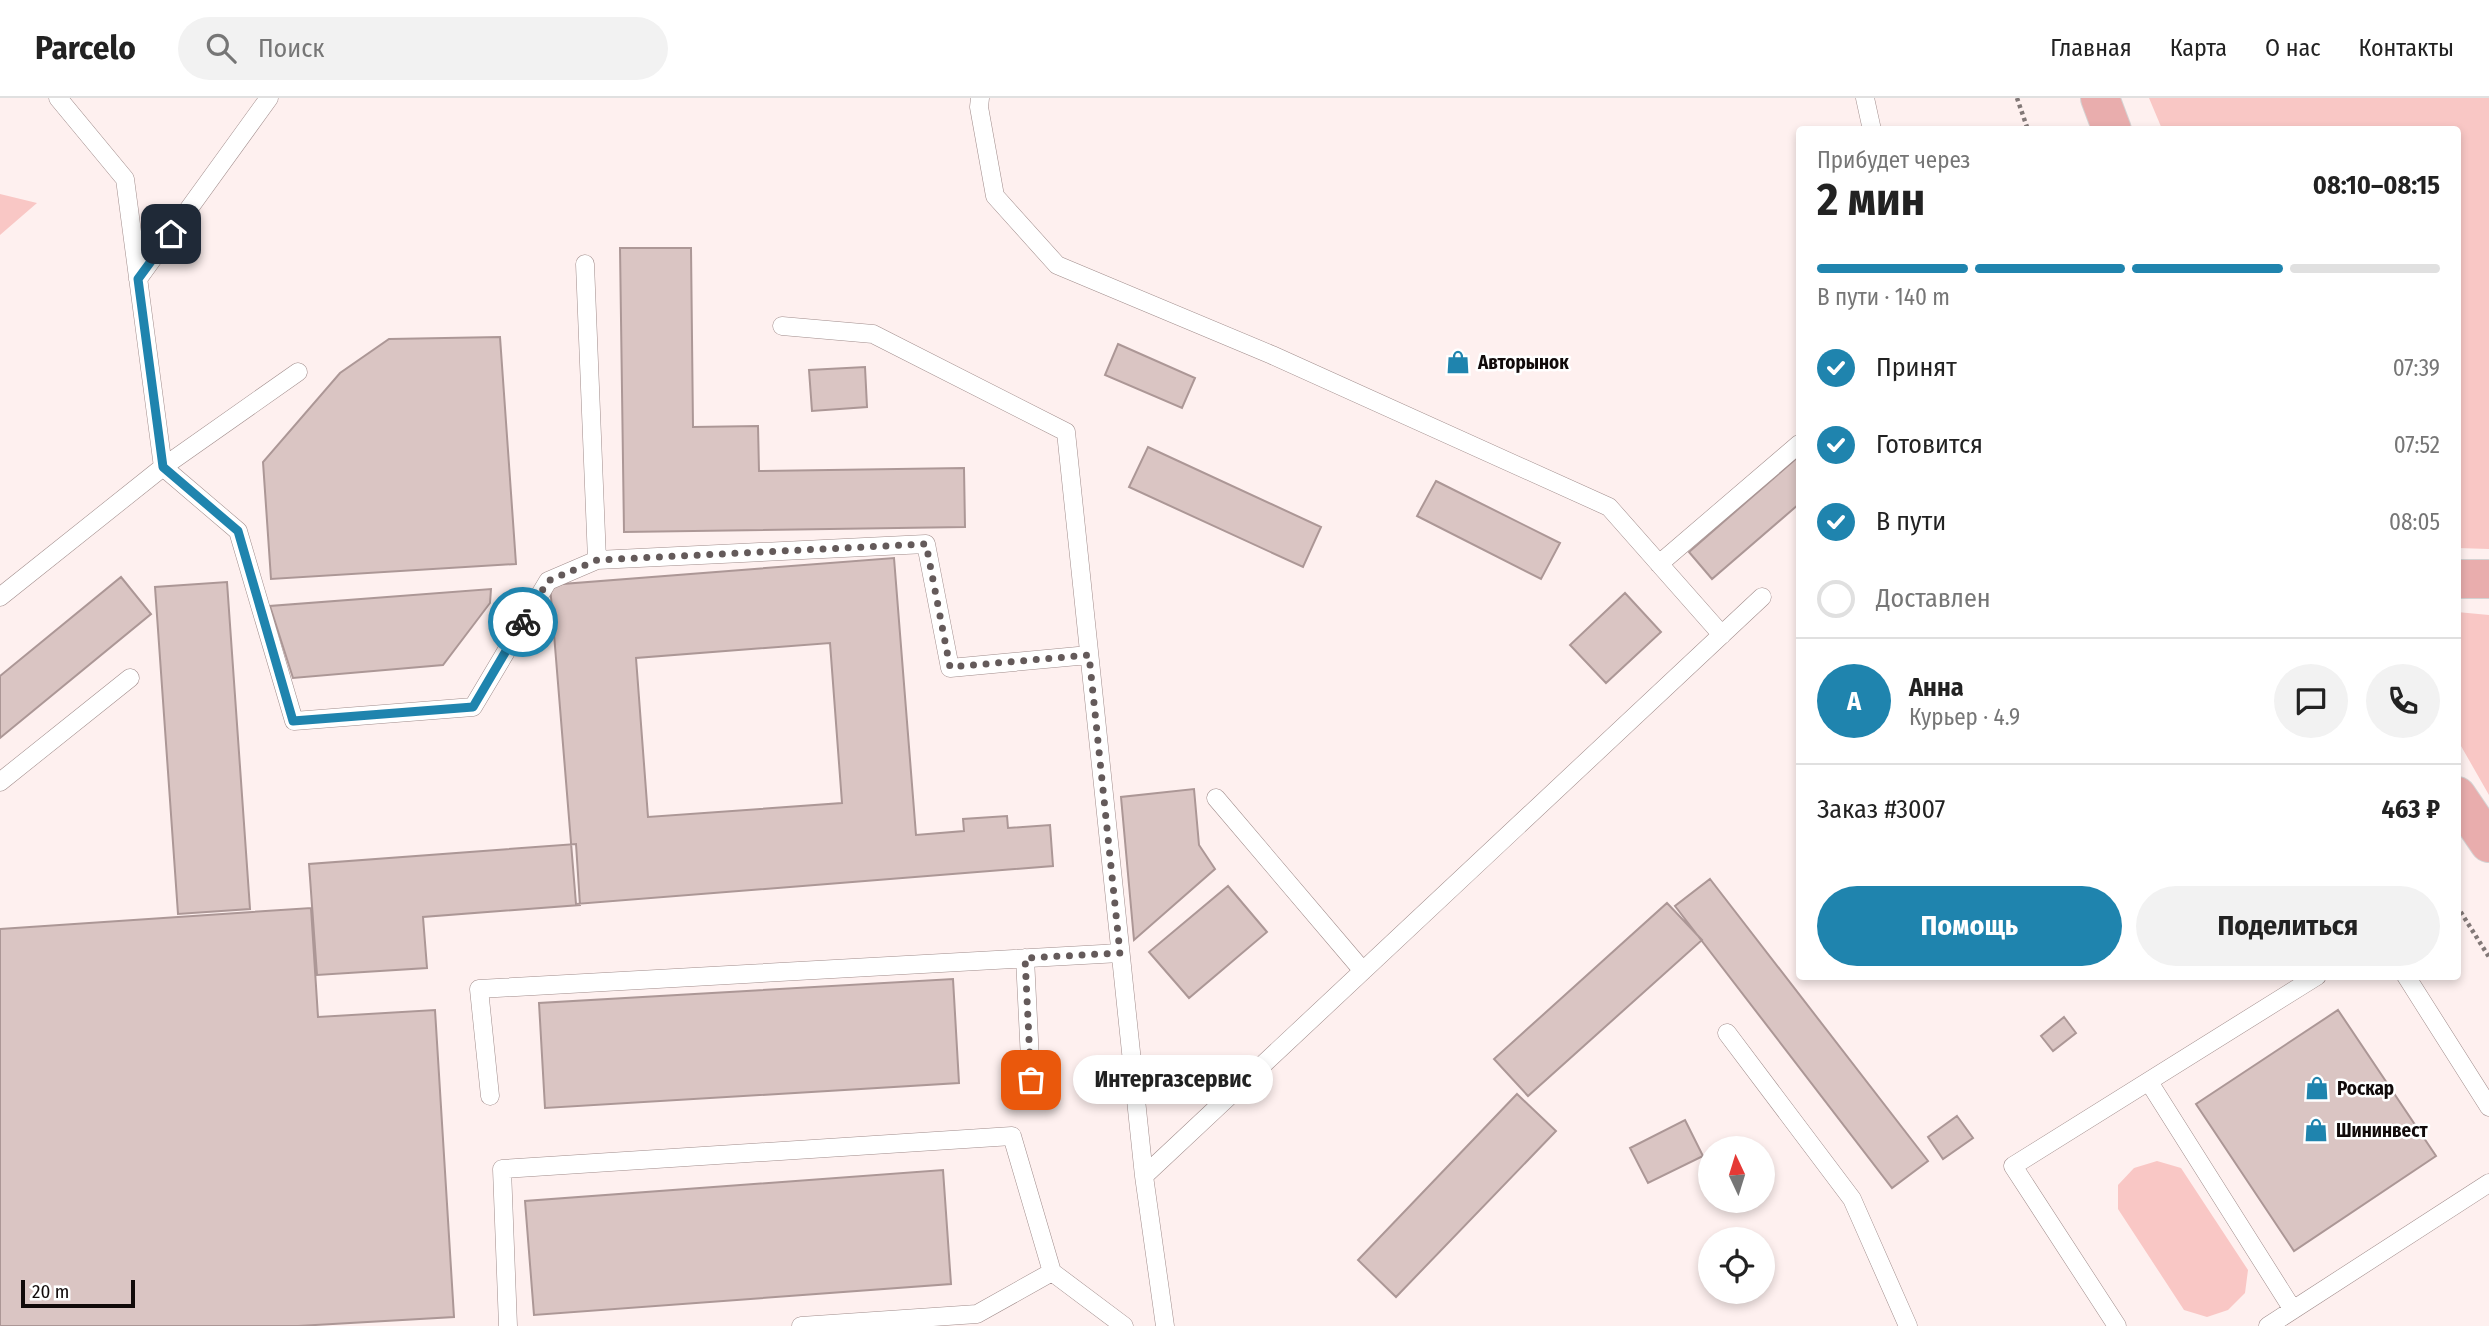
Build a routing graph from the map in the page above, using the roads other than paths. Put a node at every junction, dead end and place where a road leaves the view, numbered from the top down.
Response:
1 (58, 98) edge
2 (269, 98) edge
3 (980, 98) edge
4 (1865, 98) edge
5 (2100, 98) edge
6 (1871, 126) edge
7 (2110, 126) edge
8 (585, 264) dead end
9 (138, 279) junction
10 (782, 326) dead end
11 (298, 372) dead end
12 (1796, 447) edge
13 (163, 467) junction
14 (597, 560) junction
15 (1659, 564) junction
16 (2461, 579) edge
17 (2489, 579) edge
18 (0, 597) edge
19 (1762, 597) dead end
20 (1722, 635) junction
21 (1089, 655) junction
22 (130, 678) dead end
23 (0, 782) edge
24 (1216, 798) dead end
25 (2461, 802) edge
26 (2489, 843) edge
27 (1120, 953) junction
28 (1025, 958) junction
29 (1363, 971) junction
30 (2311, 980) edge
31 (2409, 980) edge
32 (1727, 1033) dead end
33 (1031, 1080) dead end
34 (2149, 1082) junction
35 (490, 1096) dead end
36 (2489, 1107) edge
37 (1144, 1176) junction
38 (2489, 1183) edge
39 (1052, 1272) junction
40 (2293, 1310) junction
41 (508, 1326) edge
42 (800, 1326) edge
43 (1124, 1326) edge
44 (1165, 1326) edge
45 (1908, 1326) edge
46 (2117, 1326) edge
47 (2267, 1326) edge

1 - 9 lane
2 - 9 lane
3 - 15 lane
4 - 6 lane
5 - 7 main road
8 - 14 lane
9 - 13 lane
10 - 21 lane
11 - 13 lane
12 - 15 lane
13 - 14 lane
13 - 18 lane
14 - 21 lane
15 - 20 lane
16 - 17 main road
19 - 20 lane
20 - 29 lane
21 - 27 lane
22 - 23 lane
24 - 29 lane
25 - 26 main road
27 - 28 lane
27 - 37 lane
28 - 33 lane
28 - 35 lane
29 - 37 lane
30 - 34 lane
31 - 36 lane
32 - 45 lane
34 - 40 lane
34 - 46 lane
37 - 44 lane
38 - 40 lane
39 - 41 lane
39 - 42 lane
39 - 43 lane
40 - 47 lane

